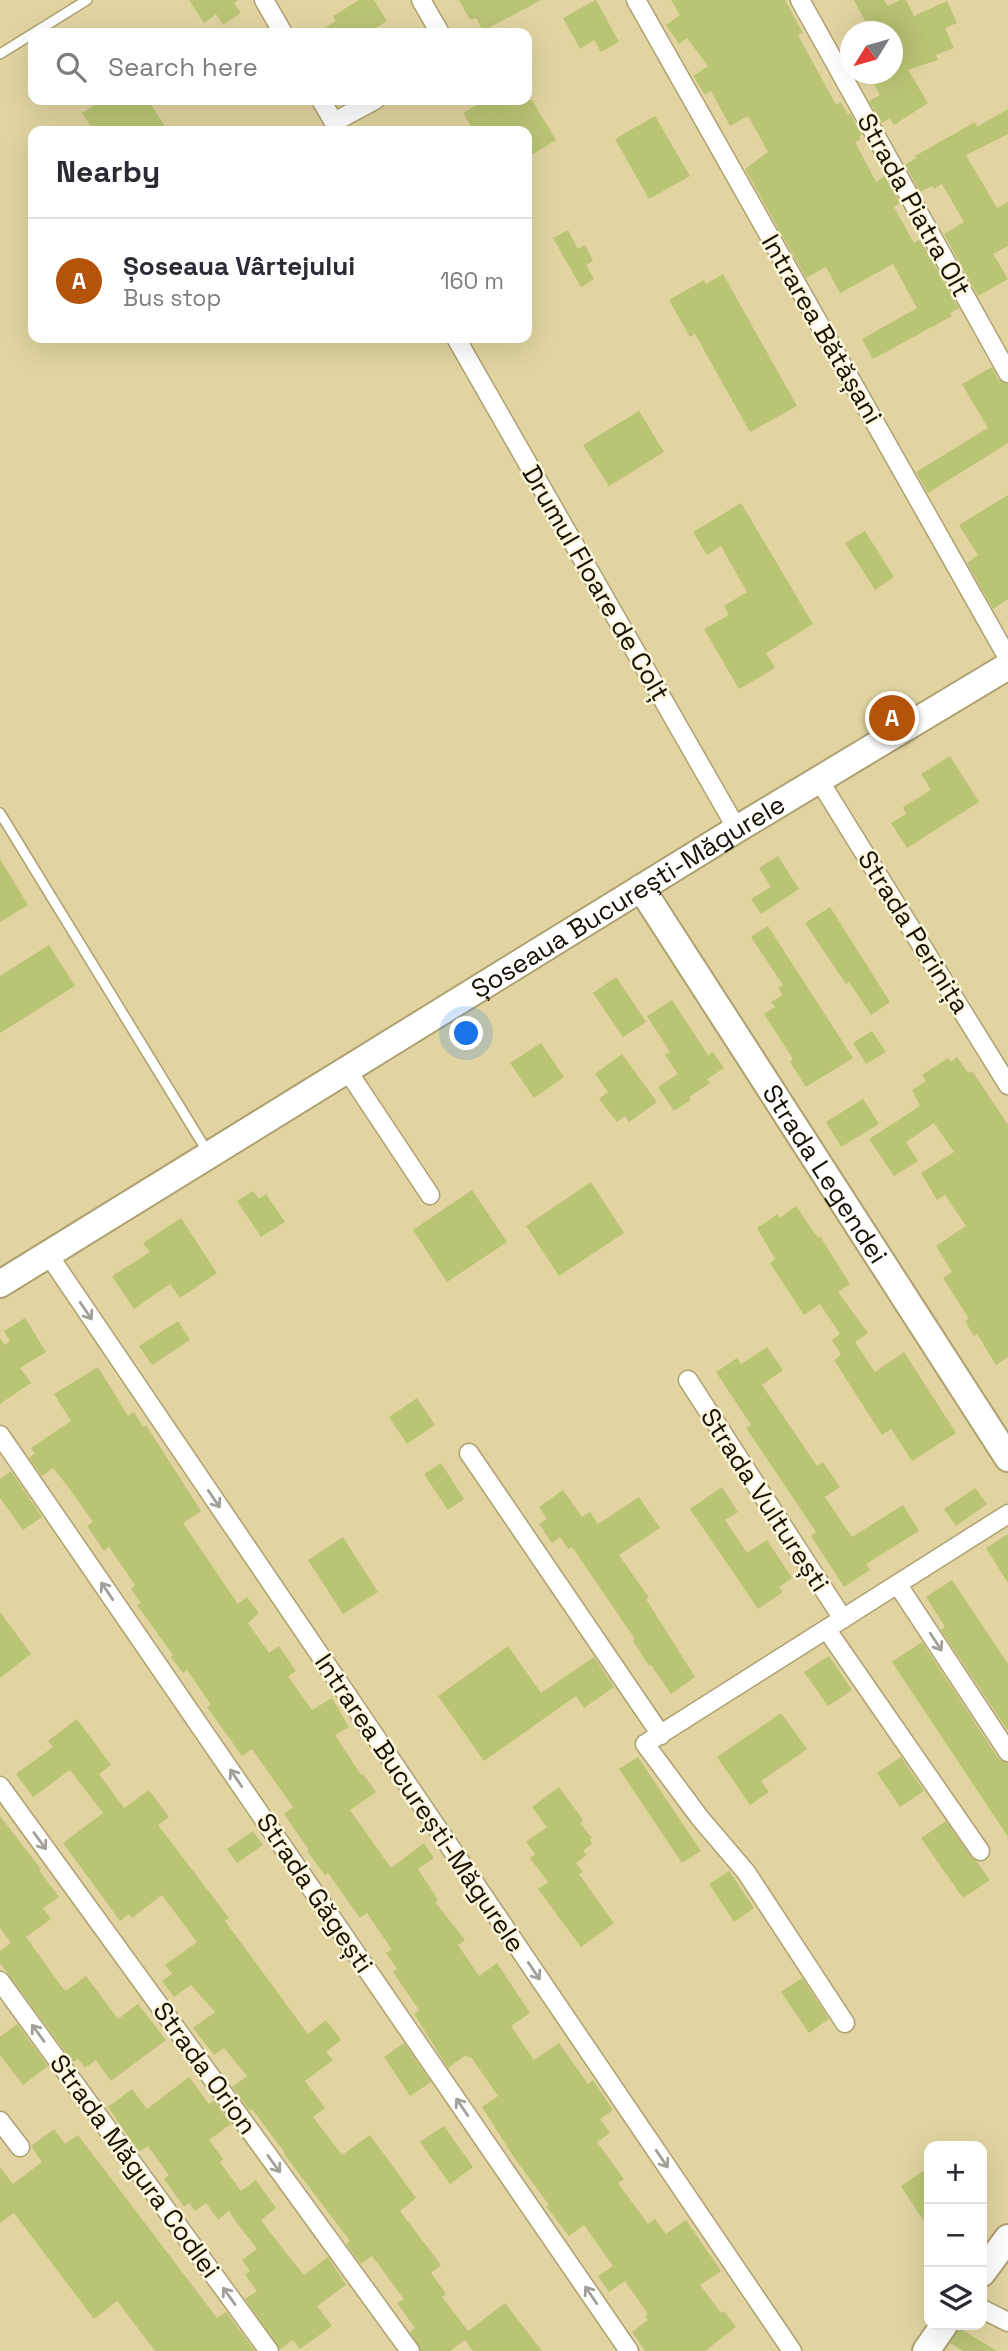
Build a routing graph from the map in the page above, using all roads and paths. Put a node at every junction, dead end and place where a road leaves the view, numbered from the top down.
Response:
1 (87, 0) edge
2 (264, 0) edge
3 (421, 0) edge
4 (636, 0) edge
5 (800, 0) edge
6 (42, 28) edge
7 (280, 28) edge
8 (437, 28) edge
9 (28, 37) edge
10 (0, 54) edge
11 (324, 105) edge
12 (368, 105) edge
13 (335, 126) edge
14 (337, 126) edge
15 (459, 343) edge
16 (1008, 373) edge
17 (1008, 658) edge
18 (1008, 666) edge
19 (819, 780) junction
20 (0, 813) edge
21 (737, 829) junction
22 (641, 888) junction
23 (347, 1070) junction
24 (1008, 1085) edge
25 (209, 1155) junction
26 (430, 1195) dead end
27 (48, 1254) junction
28 (0, 1284) edge
29 (688, 1380) dead end
30 (0, 1435) edge
31 (469, 1453) dead end
32 (1008, 1458) edge
33 (1008, 1514) edge
34 (898, 1585) junction
35 (843, 1619) junction
36 (827, 1630) junction
37 (661, 1735) junction
38 (1008, 1752) edge
39 (0, 1786) edge
40 (980, 1851) dead end
41 (0, 1981) edge
42 (845, 2023) dead end
43 (0, 2121) edge
44 (20, 2147) dead end
45 (1008, 2238) edge
46 (986, 2267) edge
47 (987, 2312) edge
48 (1008, 2322) edge
49 (941, 2330) edge
50 (269, 2351) edge
51 (410, 2351) edge
52 (629, 2351) edge
53 (792, 2351) edge
54 (926, 2351) edge

1 - 6 lane
2 - 7 street
3 - 8 street
4 - 17 street, Intrarea Bătășani
5 - 16 street, Strada Piatra Olt
9 - 10 lane
11 - 13 street
12 - 14 street
15 - 21 street, Drumul Floare de Colț
18 - 19 main road, Șoseaua București-Măgurele
19 - 21 main road, Șoseaua București-Măgurele
19 - 24 street, Strada Perinița
20 - 25 lane
21 - 22 main road, Șoseaua București-Măgurele
22 - 23 main road, Șoseaua București-Măgurele
22 - 32 main road, Strada Legendei
23 - 25 main road, Șoseaua București-Măgurele
23 - 26 street
25 - 27 main road, Șoseaua București-Măgurele
27 - 28 main road, Șoseaua București-Măgurele
27 -> 53 street, Intrarea București-Măgurele
29 - 35 street, Strada Vulturești
52 -> 30 street, Strada Găgești
31 - 37 street
33 - 34 street, Strada Vulturești
34 - 35 street, Strada Vulturești
34 -> 38 street
35 - 36 street, Strada Vulturești
36 - 37 street, Strada Vulturești
36 - 40 street
37 - 42 street, Strada Vulturești
39 -> 51 street, Strada Orion
50 -> 41 street, Strada Măgura Codlei
43 - 44 street
45 - 46 main road
47 - 48 street
49 - 54 main road

